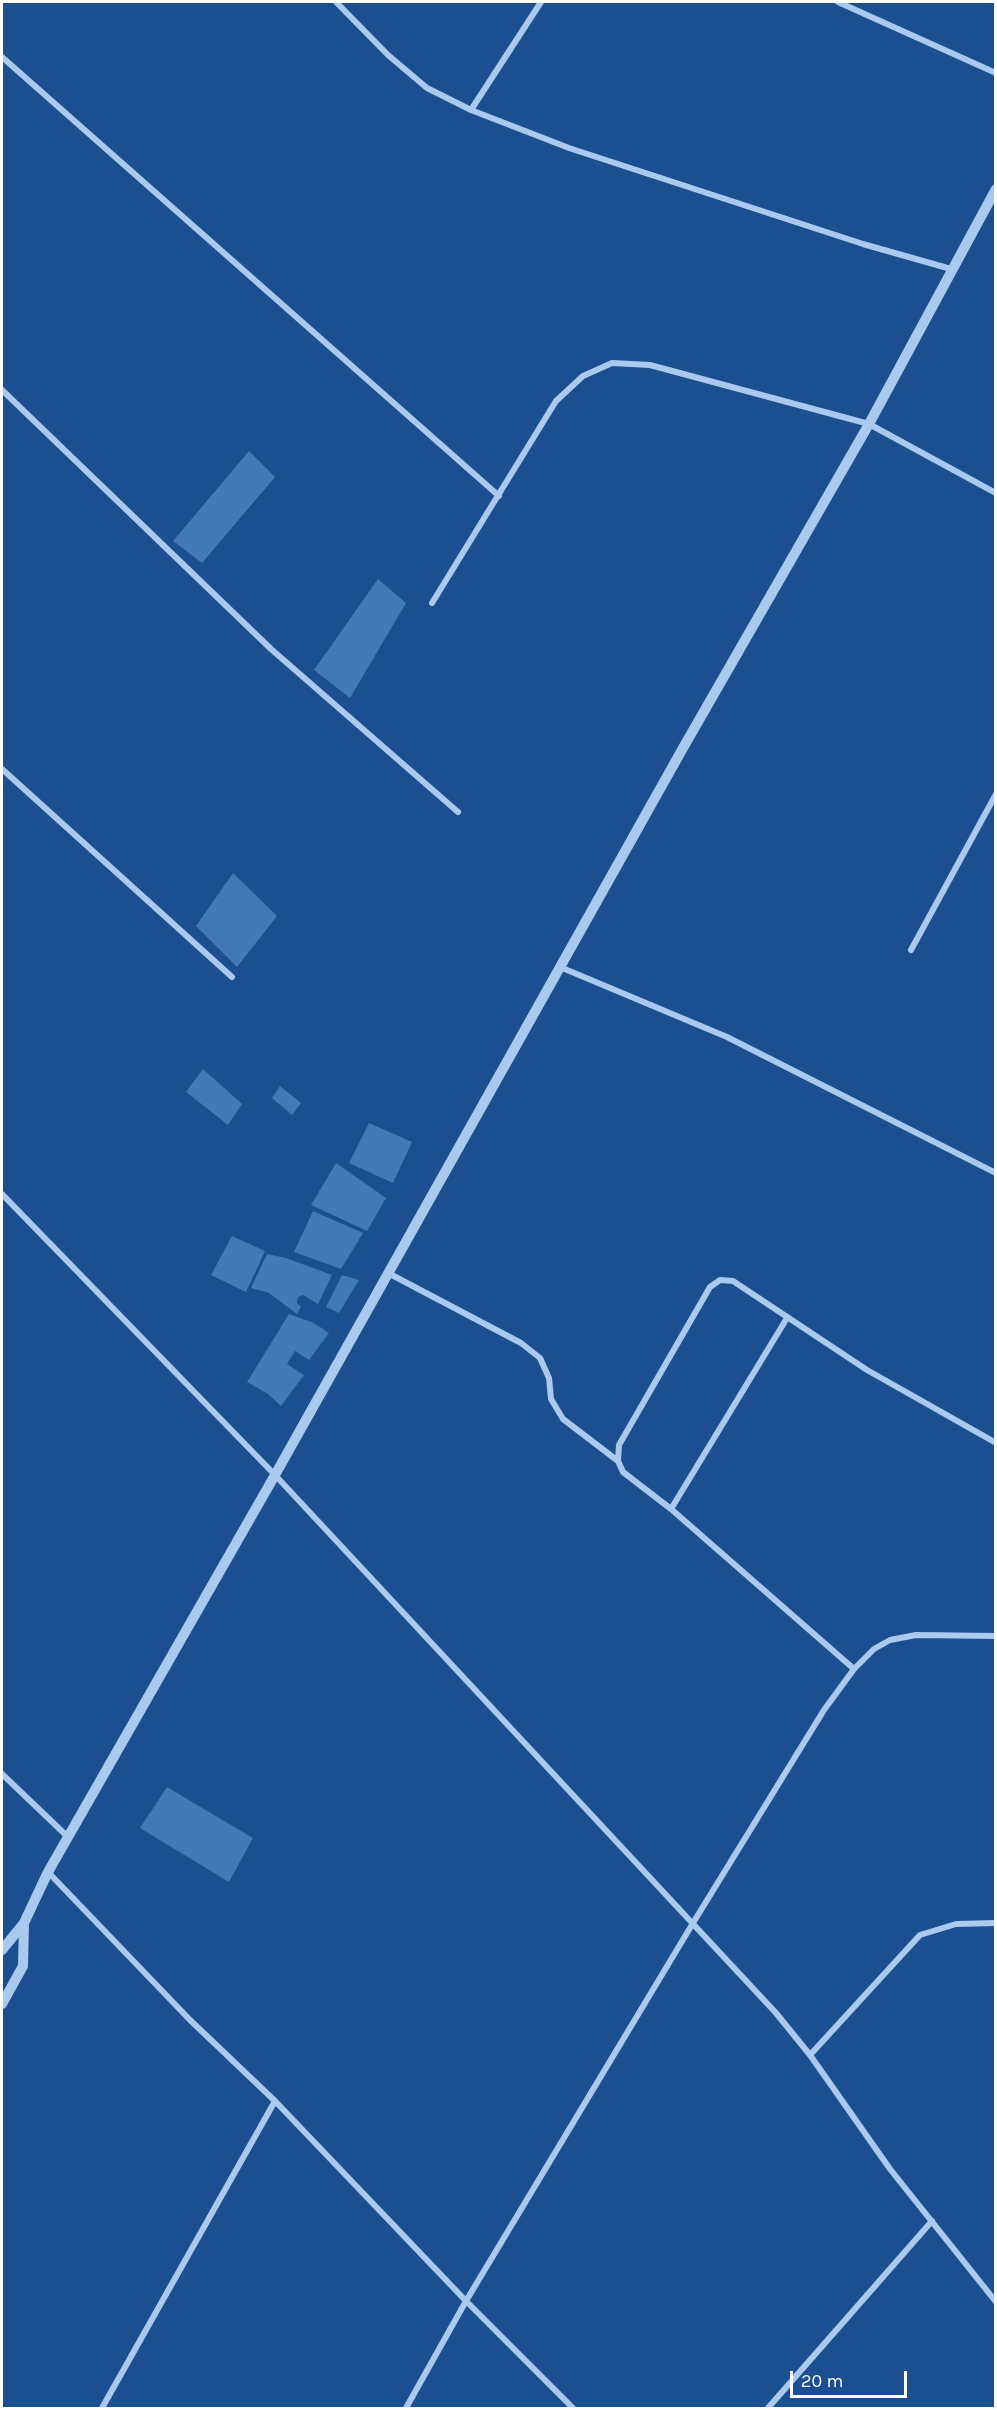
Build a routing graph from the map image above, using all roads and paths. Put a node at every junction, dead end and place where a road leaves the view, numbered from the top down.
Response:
1 (336, 2) edge
2 (540, 2) edge
3 (838, 2) edge
4 (2, 57) edge
5 (996, 73) edge
6 (471, 110) junction
7 (996, 189) edge
8 (951, 269) junction
9 (2, 390) edge
10 (869, 424) junction
11 (996, 493) edge
12 (499, 496) junction
13 (432, 603) dead end
14 (2, 769) edge
15 (996, 794) edge
16 (458, 812) dead end
17 (910, 950) dead end
18 (560, 967) junction
19 (232, 977) dead end
20 (996, 1173) edge
21 (2, 1194) edge
22 (388, 1273) junction
23 (787, 1317) junction
24 (996, 1443) edge
25 (618, 1461) junction
26 (276, 1475) junction
27 (671, 1509) junction
28 (996, 1636) edge
29 (854, 1669) junction
30 (2, 1774) edge
31 (68, 1837) junction
32 (48, 1872) junction
33 (24, 1923) junction
34 (693, 1923) junction
35 (996, 1923) edge
36 (2, 1950) edge
37 (2, 2004) edge
38 (810, 2055) junction
39 (275, 2101) junction
40 (932, 2221) junction
41 (466, 2301) junction
42 (996, 2302) edge
43 (102, 2409) edge
44 (406, 2409) edge
45 (573, 2409) edge
46 (768, 2409) edge

1 - 6 street
2 - 6 street
3 - 5 street
4 - 12 street
6 - 8 street
7 - 8 street
8 - 10 street
9 - 16 street
10 - 11 street
10 - 12 street
10 - 18 street
12 - 13 street
14 - 19 street
15 - 17 street
18 - 20 street
18 - 22 street
21 - 26 street
22 - 25 street
22 - 26 street
23 - 24 street
23 - 25 street
23 - 27 street
25 - 27 street
26 - 31 street
26 - 34 street
27 - 29 street
28 - 29 street
29 - 34 street
30 - 31 street
31 - 32 street
32 - 33 street
32 - 39 street
33 - 36 street
33 - 37 street
34 - 38 street
34 - 41 street
35 - 38 street
38 - 40 street
39 - 41 street
39 - 43 street
40 - 42 street
40 - 46 street
41 - 44 street
41 - 45 street

